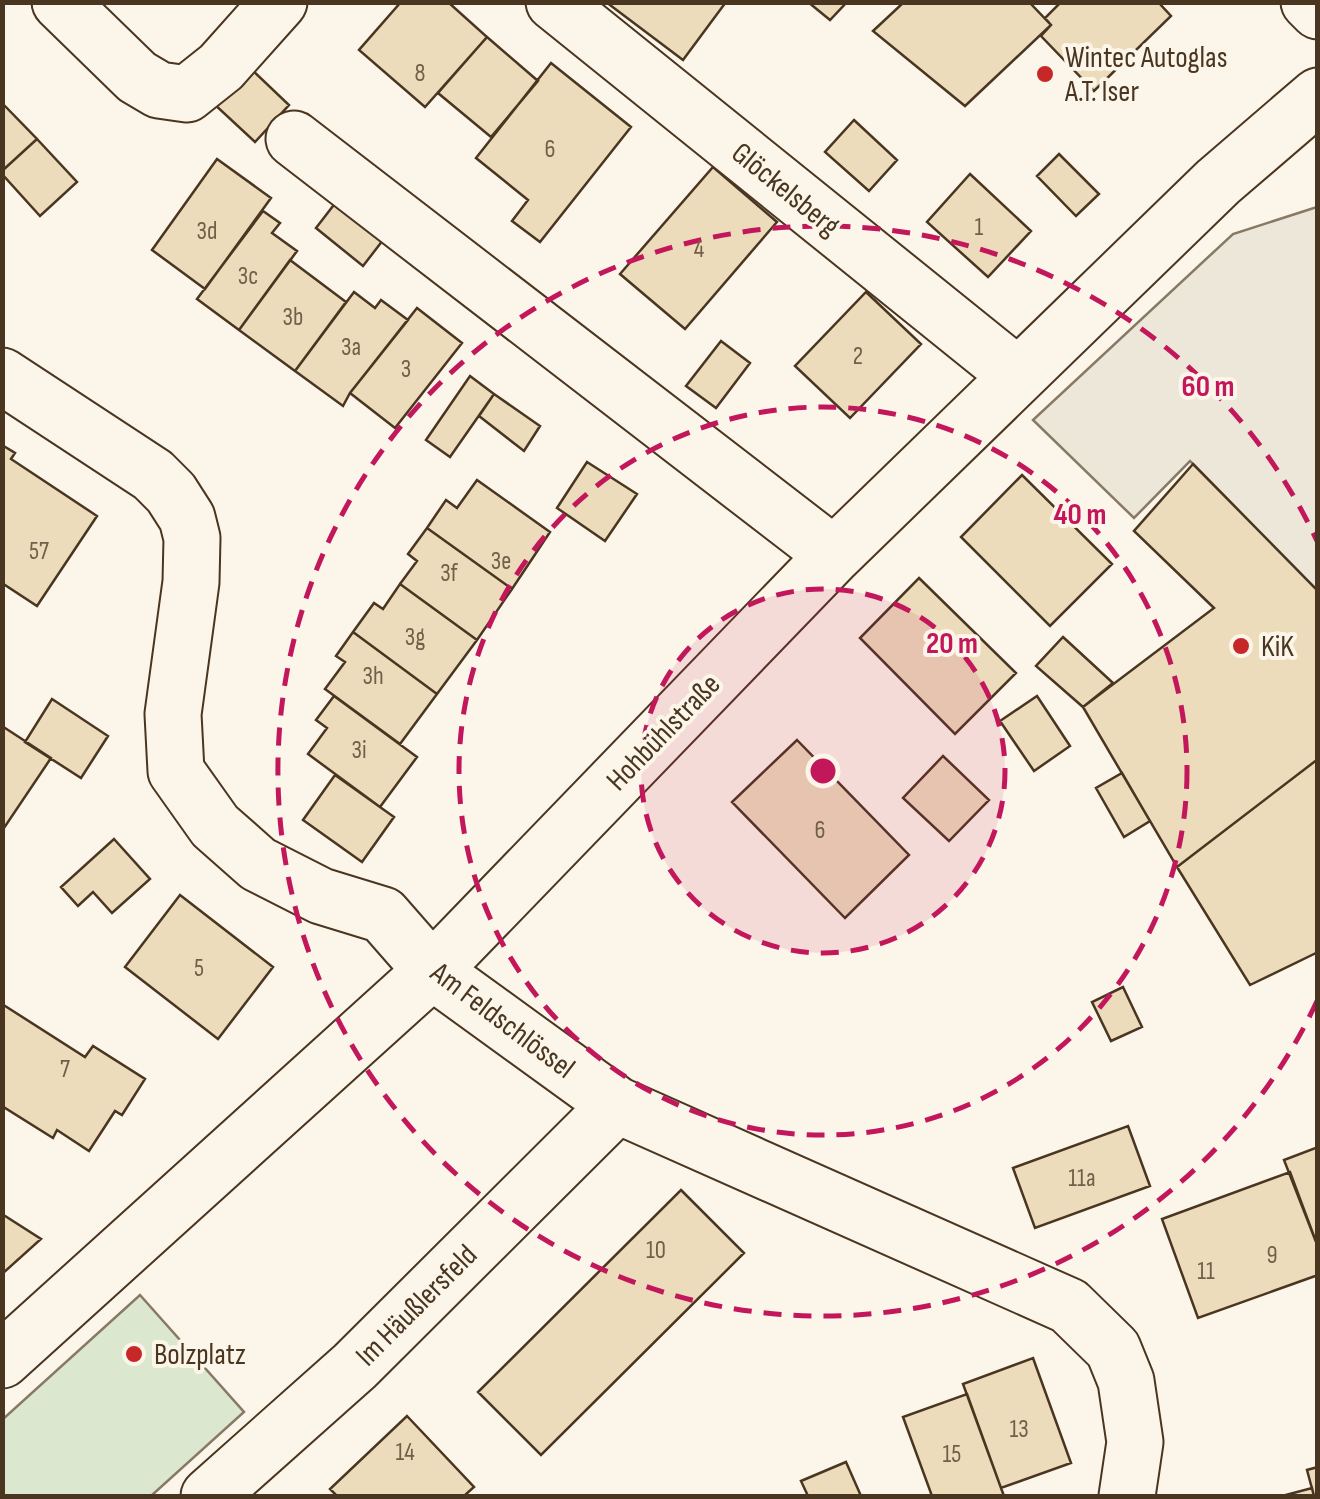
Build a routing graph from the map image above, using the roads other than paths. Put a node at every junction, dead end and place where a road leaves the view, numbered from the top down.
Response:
1 (60, 2) edge
2 (280, 2) edge
3 (554, 2) edge
4 (1309, 2) edge
5 (1318, 11) edge
6 (1318, 96) edge
7 (294, 139) dead end
8 (1017, 375) junction
9 (2, 376) edge
10 (834, 555) junction
11 (432, 972) junction
12 (617, 1105) junction
13 (2, 1360) edge
14 (209, 1496) edge
15 (1127, 1496) edge

1 - 2 street
3 - 8 street, Glöckelsberg
4 - 5 street
6 - 8 street, Hohbühlstraße
7 - 10 street
8 - 10 street, Hohbühlstraße
9 - 11 street, Am Feldschlössel
10 - 11 street, Hohbühlstraße
11 - 12 street, Am Feldschlössel
11 - 13 street, Hohbühlstraße
12 - 14 street, Im Häußlersfeld
12 - 15 street, Am Feldschlössel

